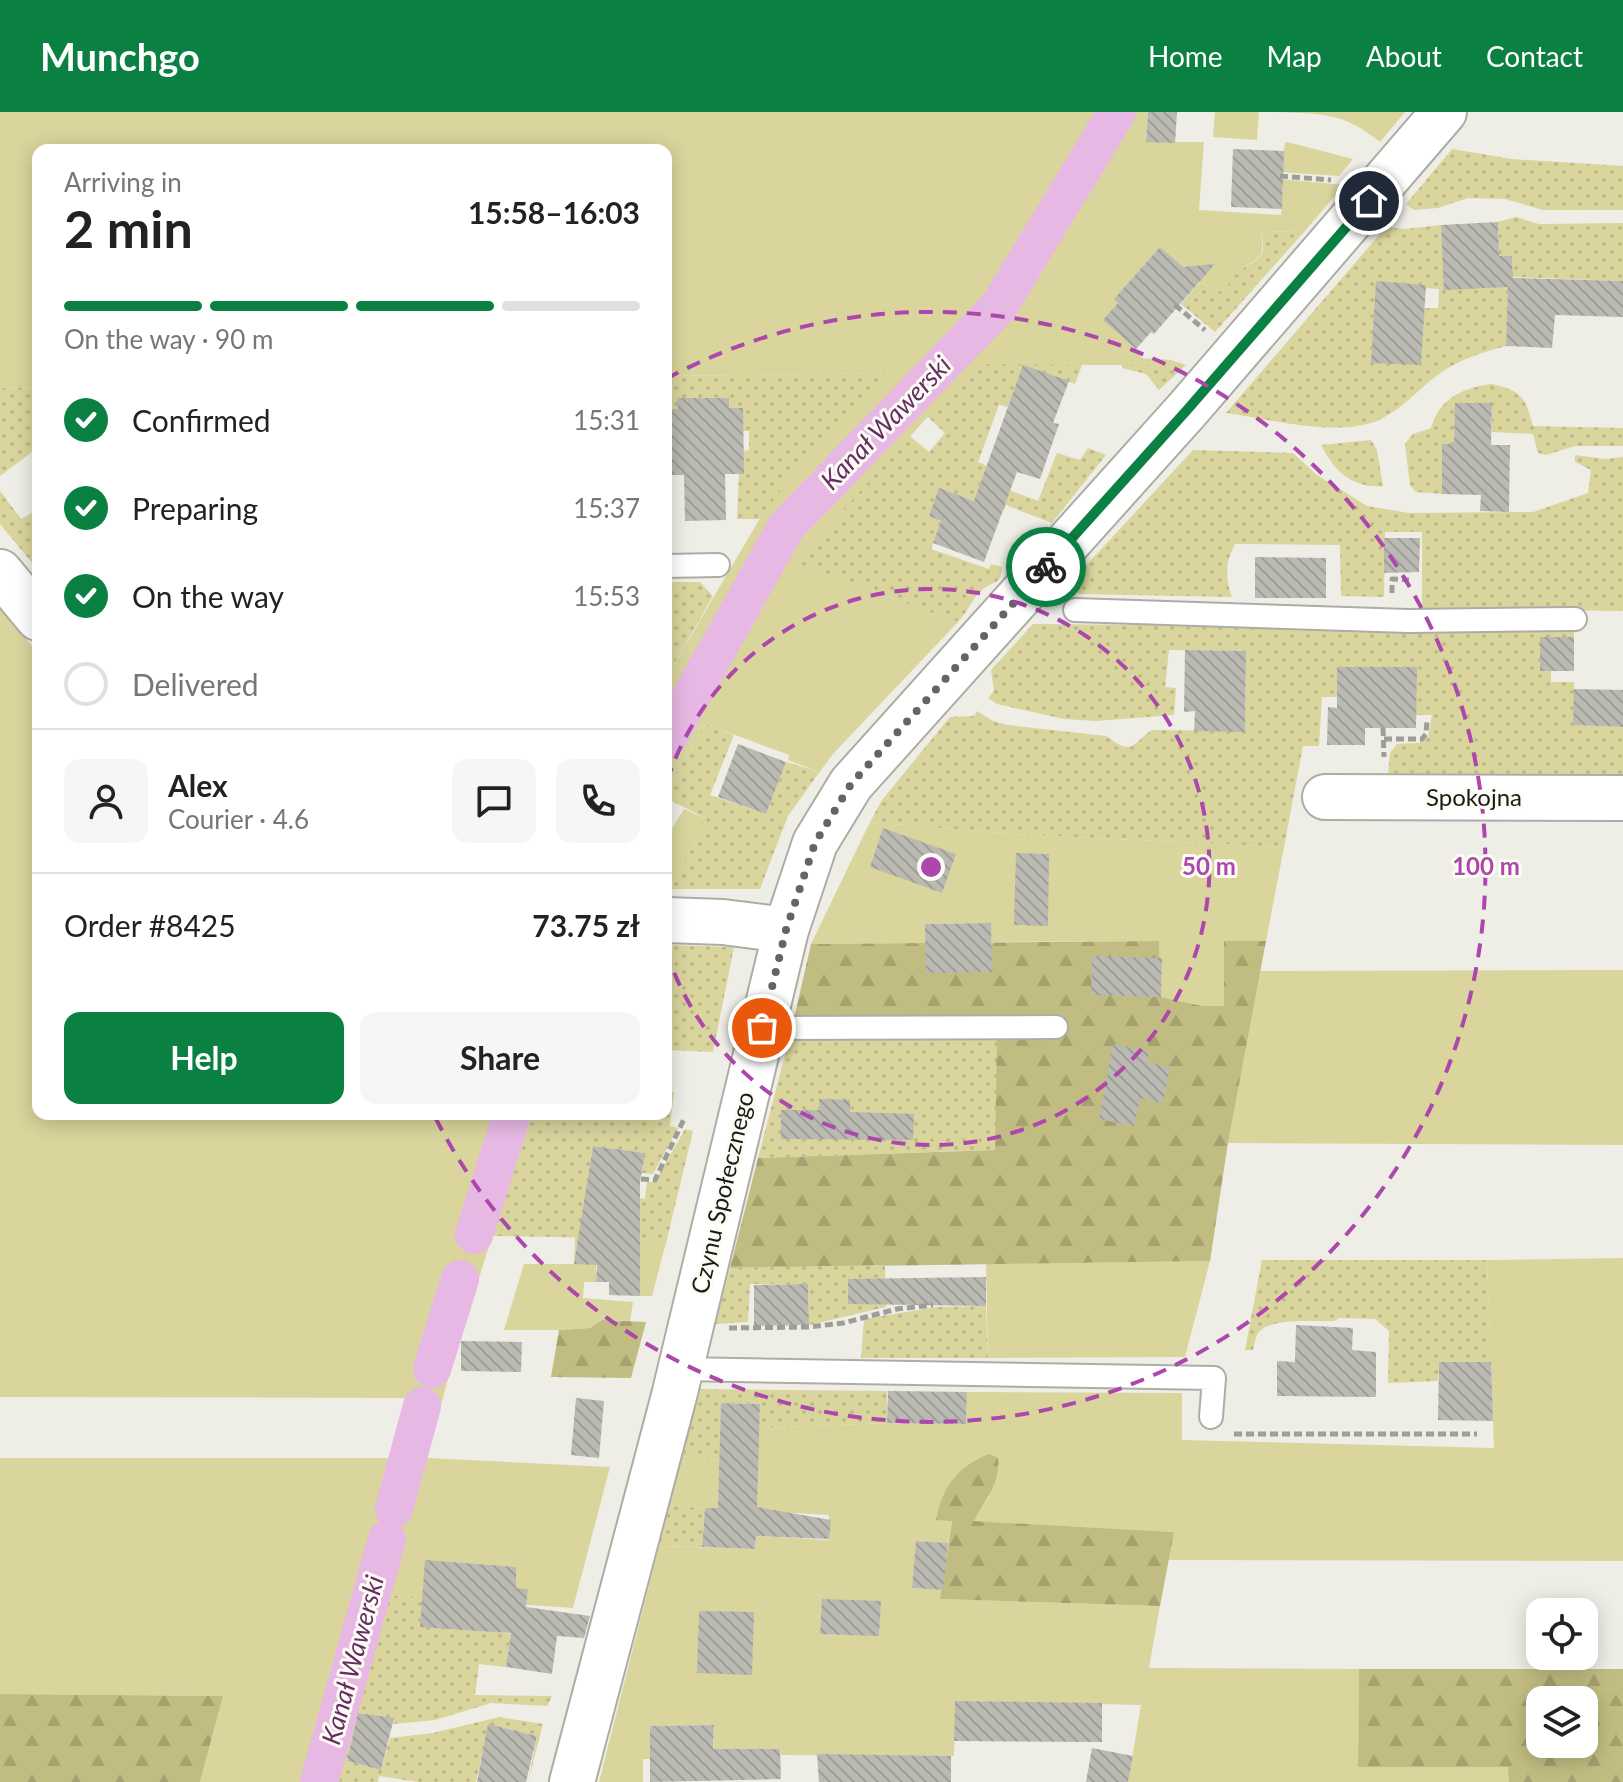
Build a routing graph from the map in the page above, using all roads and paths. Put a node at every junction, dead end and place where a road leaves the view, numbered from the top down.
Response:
1 (1444, 112) edge
2 (1280, 176) dead end
3 (1334, 180) dead end
4 (1175, 305) dead end
5 (1211, 336) dead end
6 (718, 565) dead end
7 (672, 566) edge
8 (0, 572) edge
9 (1075, 610) dead end
10 (32, 611) edge
11 (1575, 619) dead end
12 (1427, 721) dead end
13 (1383, 728) dead end
14 (1384, 739) junction
15 (1384, 762) dead end
16 (1325, 797) dead end
17 (1623, 798) edge
18 (672, 920) edge
19 (786, 930) junction
20 (1056, 1027) dead end
21 (762, 1028) junction
22 (684, 1119) dead end
23 (641, 1179) dead end
24 (933, 1305) dead end
25 (727, 1328) dead end
26 (680, 1369) junction
27 (1211, 1417) joint
28 (1477, 1434) dead end
29 (572, 1782) edge

1 - 19 street, Czynu Społecznego
2 - 3 path
4 - 5 path
6 - 7 lane
8 - 10 street
9 - 11 lane
12 - 14 path
13 - 14 path
14 - 15 path
16 - 17 street, Spokojna
18 - 19 street
19 - 21 street, Czynu Społecznego
20 - 21 lane
21 - 26 street, Czynu Społecznego
22 - 23 path
24 - 25 path
26 - 27 lane
26 - 29 street, Czynu Społecznego
27 - 28 path

